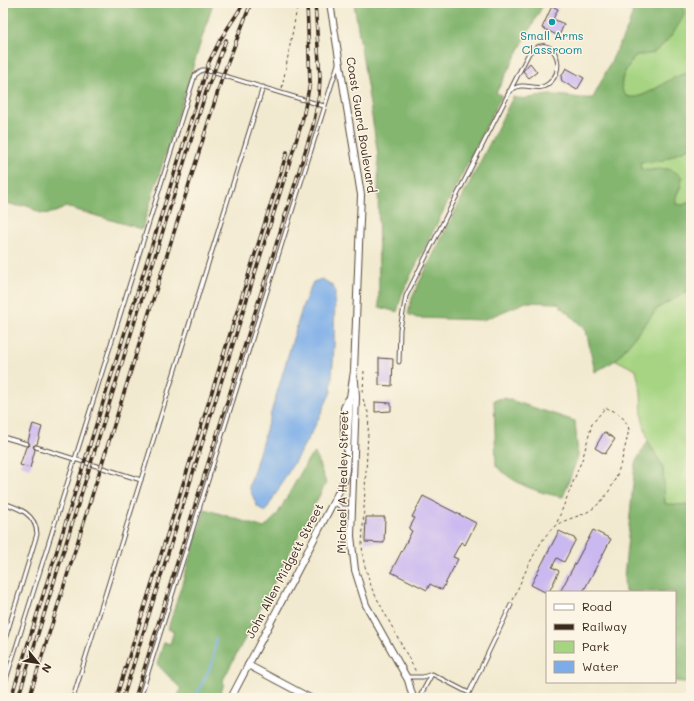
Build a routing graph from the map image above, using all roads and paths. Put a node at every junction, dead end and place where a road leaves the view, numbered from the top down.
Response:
1 (298, 3) edge
2 (330, 3) edge
3 (340, 60) junction
4 (263, 87) junction
5 (509, 91) junction
6 (281, 93) junction
7 (324, 106) junction
8 (399, 362) dead end
9 (364, 372) dead end
10 (376, 372) dead end
11 (380, 372) dead end
12 (353, 397) junction
13 (3, 437) edge
14 (27, 444) dead end
15 (36, 447) dead end
16 (74, 459) junction
17 (141, 480) junction
18 (334, 502) junction
19 (3, 503) edge
20 (352, 508) junction
21 (556, 525) junction
22 (511, 605) joint
23 (3, 646) edge
24 (248, 665) junction
25 (432, 674) junction
26 (406, 676) junction
27 (420, 677) junction
28 (3, 689) edge
29 (73, 698) edge
30 (140, 698) edge
31 (231, 698) edge
32 (310, 698) edge
33 (413, 698) edge
34 (419, 698) edge

1 - 6 path
2 - 3 street, Coast Guard Boulevard
3 - 7 lane
3 - 12 street, Coast Guard Boulevard
4 - 6 lane
4 - 16 lane
4 - 17 lane
5 - 5 lane
5 - 8 lane
6 - 7 lane
7 - 30 lane
9 - 27 path
10 - 11 path
12 - 18 street, John Allen Midgett Street
12 - 20 street, Michael A Healey Street
13 - 14 lane
15 - 16 lane
16 - 17 lane
16 - 28 lane
17 - 29 lane
18 - 20 lane
18 - 24 street, John Allen Midgett Street
19 - 23 lane
20 - 26 street, Michael A Healey Street
21 - 21 path
21 - 22 path
22 - 25 lane
24 - 31 street, John Allen Midgett Street
24 - 32 street
25 - 27 lane
25 - 34 lane
26 - 27 lane
26 - 33 street, Michael A Healey Street

